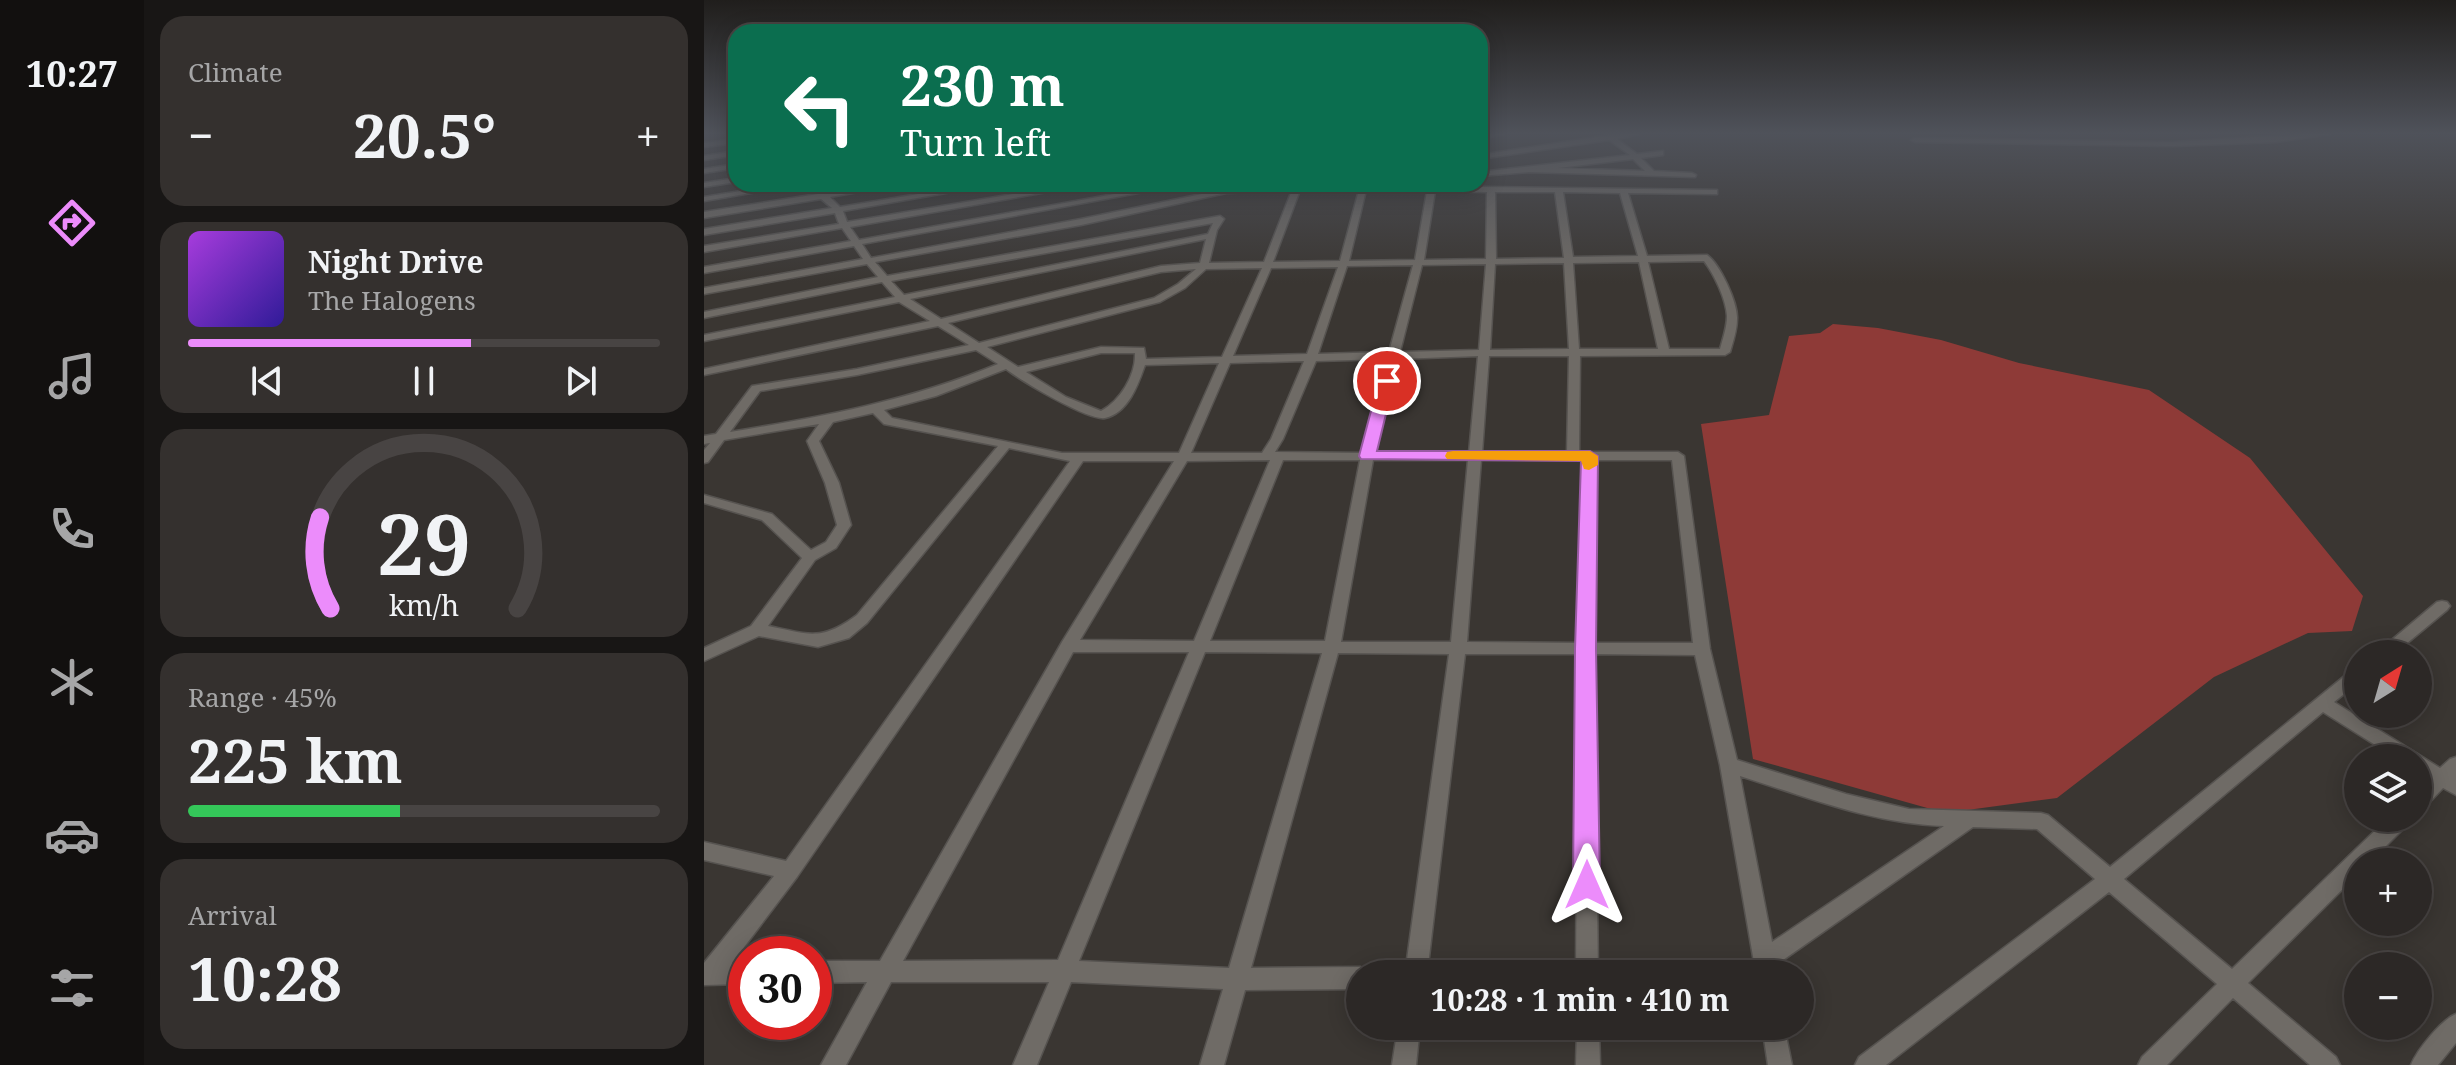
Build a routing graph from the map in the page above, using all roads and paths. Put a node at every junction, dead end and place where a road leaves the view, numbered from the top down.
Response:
1 (1510, 184) edge
2 (1557, 184) edge
3 (1488, 190) edge
4 (1491, 190) junction
5 (1506, 190) junction
6 (1556, 191) junction
7 (749, 192) edge
8 (821, 192) edge
9 (848, 192) edge
10 (943, 192) edge
11 (1044, 192) joint
12 (1137, 192) edge
13 (1221, 192) edge
14 (1295, 192) edge
15 (1362, 192) edge
16 (1430, 192) edge
17 (1714, 192) dead end
18 (1624, 193) junction
19 (823, 196) junction
20 (704, 199) edge
21 (1061, 205) junction
22 (838, 209) junction
23 (704, 215) edge
24 (1081, 222) junction
25 (844, 225) junction
26 (704, 232) edge
27 (1210, 236) junction
28 (1103, 239) junction
29 (857, 242) junction
30 (704, 249) edge
31 (1116, 256) junction
32 (1571, 259) junction
33 (1643, 259) junction
34 (1491, 260) junction
35 (869, 261) junction
36 (1419, 261) junction
37 (1344, 262) junction
38 (1268, 264) junction
39 (1203, 266) junction
40 (704, 270) edge
41 (884, 279) junction
42 (704, 291) edge
43 (902, 299) junction
44 (704, 315) edge
45 (941, 322) junction
46 (704, 338) edge
47 (974, 347) junction
48 (1576, 352) junction
49 (1664, 352) junction
50 (1484, 353) junction
51 (1312, 356) junction
52 (1393, 356) junction
53 (1227, 359) junction
54 (1141, 362) junction
55 (1010, 368) junction
56 (704, 372) edge
57 (878, 411) junction
58 (827, 421) junction
59 (720, 438) junction
60 (704, 440) edge
61 (1006, 444) junction
62 (1184, 455) junction
63 (1273, 455) junction
64 (1367, 456) junction
65 (1474, 456) junction
66 (1581, 456) junction
67 (1079, 457) junction
68 (704, 459) edge
69 (704, 499) edge
70 (810, 557) junction
71 (2442, 606) dead end
72 (757, 630) junction
73 (2400, 640) edge
74 (1068, 646) junction
75 (1199, 647) junction
76 (1458, 649) junction
77 (1586, 649) junction
78 (1702, 649) junction
79 (1331, 650) junction
80 (704, 655) edge
81 (2344, 685) edge
82 (2322, 703) junction
83 (2388, 744) edge
84 (2456, 764) edge
85 (1729, 765) junction
86 (2449, 782) edge
87 (1968, 820) junction
88 (2387, 832) edge
89 (704, 851) edge
90 (790, 871) junction
91 (2109, 880) junction
92 (1418, 960) edge
93 (1587, 960) edge
94 (1765, 960) edge
95 (1774, 960) edge
96 (885, 971) junction
97 (1063, 971) junction
98 (832, 972) edge
99 (728, 973) edge
100 (707, 974) edge
101 (1346, 978) edge
102 (1236, 979) junction
103 (2233, 984) junction
104 (2456, 1025) edge
105 (1407, 1040) edge
106 (1588, 1040) edge
107 (1776, 1040) edge
108 (833, 1065) edge
109 (1025, 1065) edge
110 (1212, 1065) edge
111 (1404, 1065) edge
112 (1588, 1065) edge
113 (1780, 1065) edge
114 (1867, 1065) edge
115 (2150, 1065) edge
116 (2328, 1065) edge
117 (2423, 1065) edge

1 - 5 street
2 - 6 street
3 - 4 street
4 - 5 street
4 - 34 street
5 - 6 street
6 - 18 street
6 - 32 street
7 - 20 street
8 - 19 street
9 - 19 street
10 - 22 street
11 - 21 street
11 - 25 street
12 - 21 street
13 - 24 street
14 - 38 street
15 - 37 street
16 - 36 street
17 - 18 street
18 - 33 street
19 - 22 street
19 - 23 street
21 - 24 street
21 - 29 street
22 - 25 street
22 - 26 street
24 - 28 street
24 - 35 street
25 - 29 street
25 - 30 street
27 - 28 street
27 - 31 street
27 - 39 street
28 - 31 street
28 - 41 street
29 - 35 street
29 - 40 street
31 - 43 street
32 - 33 street
32 - 34 street
32 - 48 street
33 - 49 street
33 - 49 street
34 - 36 street
34 - 50 street
35 - 41 street
35 - 42 street
36 - 37 street
36 - 52 street
37 - 38 street
37 - 51 street
38 - 39 street
38 - 53 street
39 - 45 street
39 - 47 street
41 - 43 street
41 - 44 street
43 - 45 street
43 - 46 street
45 - 47 street
45 - 56 street
47 - 55 street
47 - 59 street
48 - 49 street
48 - 50 street
48 - 66 street
50 - 52 street
50 - 65 street
51 - 52 street
51 - 53 street
51 - 63 street
52 - 64 street
53 - 54 street
53 - 62 street
54 - 55 street
54 - 55 street
55 - 57 street
57 - 58 street
57 - 61 street
58 - 59 street
58 - 70 street
59 - 60 street
59 - 68 street
61 - 67 street
61 - 72 street
62 - 63 street
62 - 67 street
62 - 74 street
63 - 64 street
63 - 75 street
64 - 65 street
64 - 79 street
65 - 66 street
65 - 76 street
66 - 77 street
66 - 78 street
67 - 90 street
69 - 70 street
70 - 72 street
71 - 73 street
72 - 80 street
74 - 75 street
74 - 96 street
75 - 79 street
75 - 97 street
76 - 77 street
76 - 79 street
76 - 92 street
77 - 78 street
77 - 93 street
78 - 85 street
79 - 102 street
81 - 82 street
82 - 83 street
82 - 91 street
84 - 86 street
85 - 87 street
85 - 94 street
87 - 91 street
87 - 95 street
88 - 103 street
89 - 90 street
90 - 100 street
91 - 103 street
91 - 114 street
96 - 97 street
96 - 98 street
96 - 108 street
97 - 102 street
97 - 109 street
99 - 100 street
101 - 102 street
102 - 110 street
103 - 115 street
103 - 116 street
104 - 117 street
105 - 111 street
106 - 112 street
107 - 113 street

